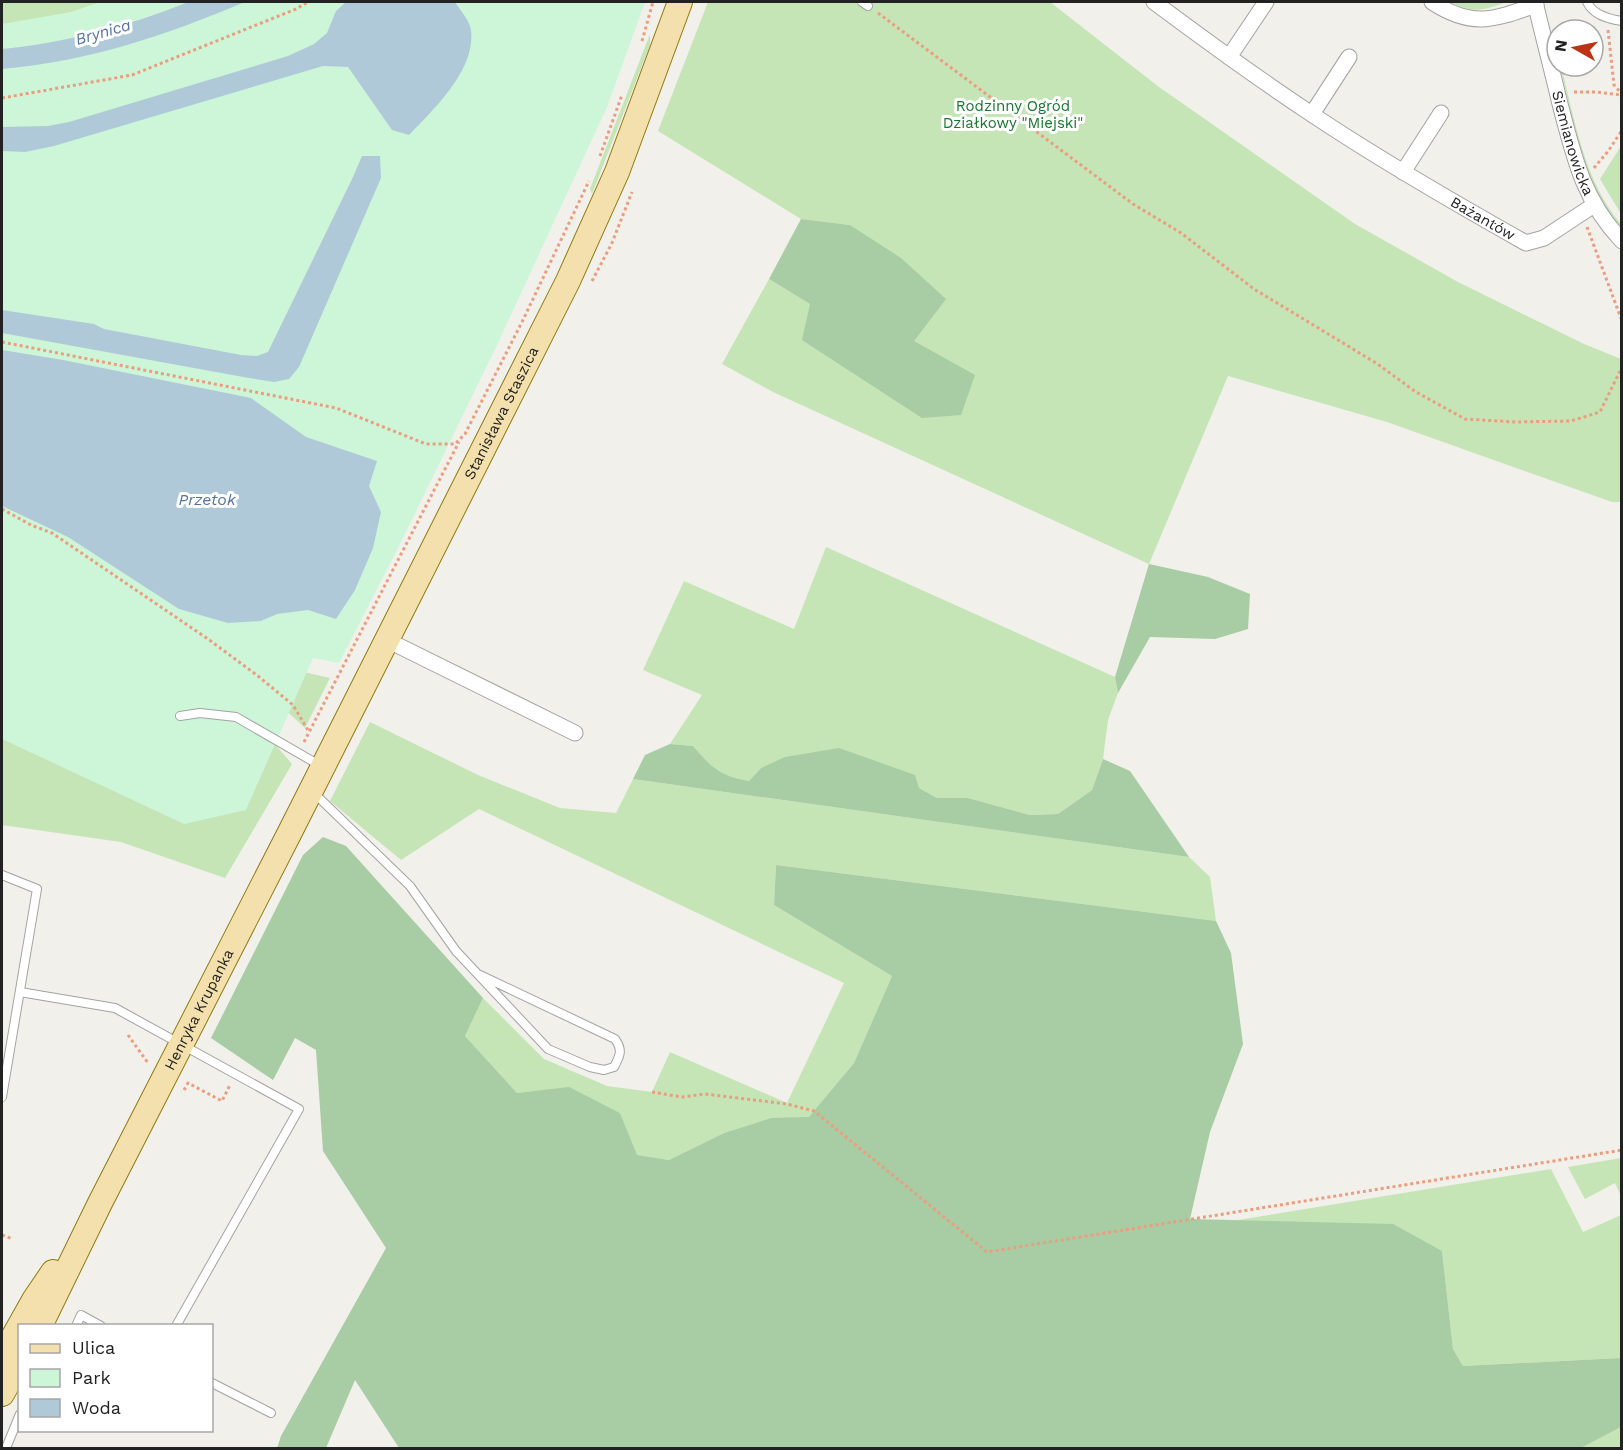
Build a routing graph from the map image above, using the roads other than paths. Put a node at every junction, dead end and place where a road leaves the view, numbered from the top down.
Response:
1 (680, 2) edge
2 (1154, 2) edge
3 (1266, 2) edge
4 (1432, 2) edge
5 (1587, 2) edge
6 (1535, 3) edge
7 (1622, 21) edge
8 (1229, 57) junction
9 (1349, 57) dead end
10 (1441, 112) dead end
11 (1312, 114) junction
12 (1403, 172) junction
13 (1594, 205) junction
14 (1622, 240) edge
15 (387, 640) junction
16 (180, 716) dead end
17 (575, 733) dead end
18 (322, 767) junction
19 (311, 790) junction
20 (298, 815) joint
21 (2, 875) edge
22 (478, 974) junction
23 (20, 992) junction
24 (181, 1045) junction
25 (2, 1097) edge
26 (100, 1203) junction
27 (21, 1324) edge
28 (41, 1324) edge
29 (77, 1324) edge
30 (97, 1324) edge
31 (177, 1324) edge
32 (18, 1328) edge
33 (2, 1357) edge
34 (18, 1366) edge
35 (213, 1384) edge
36 (2, 1394) edge
37 (271, 1413) dead end
38 (18, 1419) edge
39 (6, 1449) edge

1 - 15 main road, Stanisława Staszica
2 - 8 street, Bażantów
3 - 8 street
4 - 6 street
5 - 7 lane
6 - 13 street, Siemianowicka
8 - 11 street, Bażantów
9 - 11 street
10 - 12 street
11 - 12 street, Bażantów
12 - 13 street, Bażantów
13 - 14 street, Siemianowicka
15 - 17 street
15 - 18 main road, Stanisława Staszica
16 - 18 lane
18 - 19 main road, Stanisława Staszica
19 - 20 main road, Stanisława Staszica
19 - 22 lane
20 - 24 main road, Henryka Krupanka
21 - 23 lane
22 - 22 lane
23 - 24 lane
23 - 25 lane
24 - 26 main road, Henryka Krupanka
24 - 31 lane
26 - 27 main road, Henryka Krupanka
26 - 28 main road, Henryka Krupanka
29 - 30 lane
32 - 33 main road, Henryka Krupanka
34 - 36 main road
35 - 37 lane
38 - 39 lane

